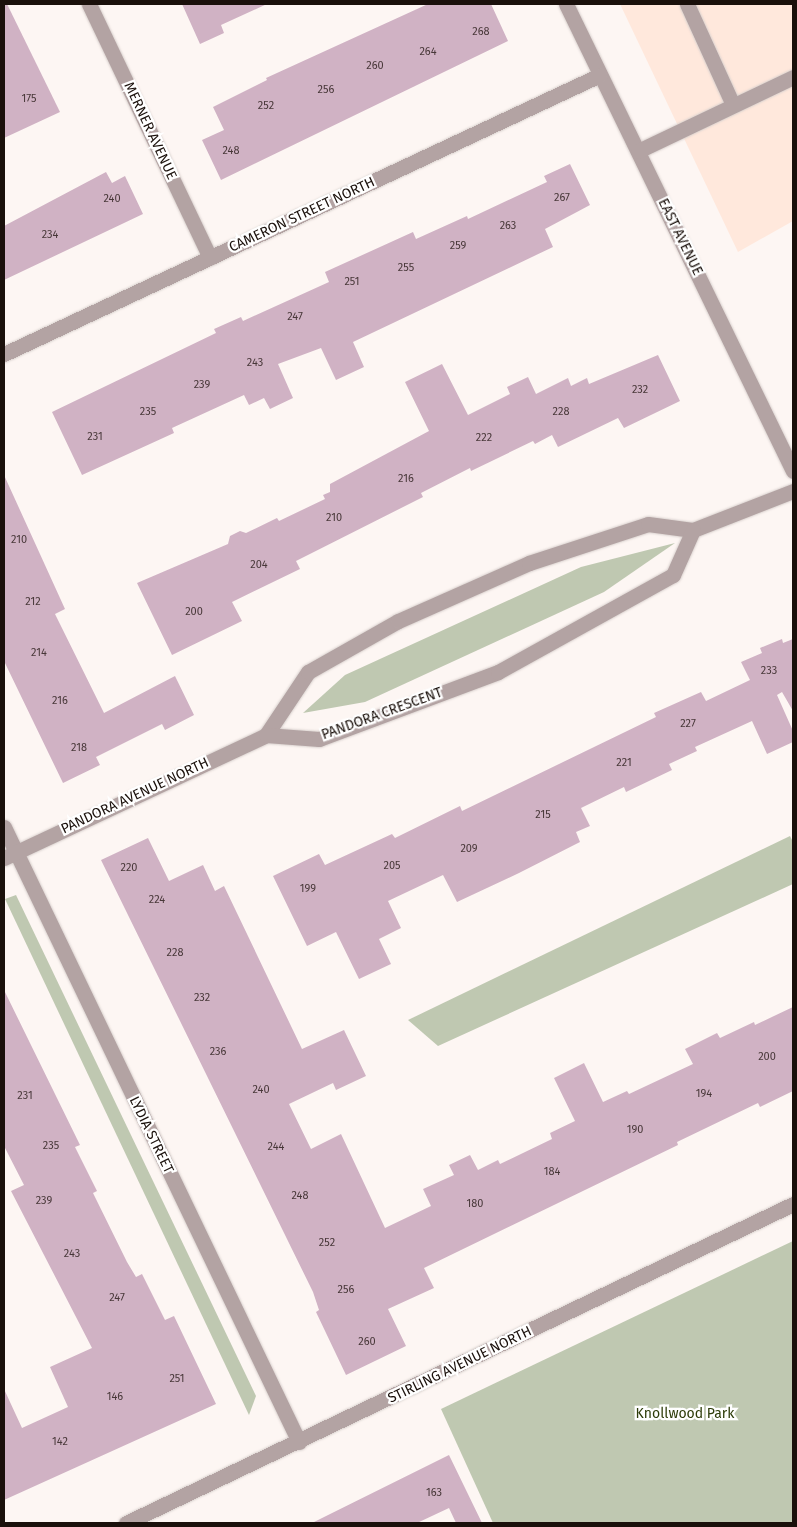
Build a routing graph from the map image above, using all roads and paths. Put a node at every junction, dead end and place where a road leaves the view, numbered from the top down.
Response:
1 (89, 4) edge
2 (566, 4) edge
3 (687, 4) edge
4 (600, 75) junction
5 (793, 77) edge
6 (733, 105) junction
7 (638, 151) junction
8 (210, 258) junction
9 (4, 354) edge
10 (793, 471) edge
11 (793, 491) edge
12 (693, 530) junction
13 (266, 734) junction
14 (4, 827) edge
15 (10, 855) edge
16 (793, 1204) edge
17 (299, 1442) junction
18 (126, 1523) edge

1 - 8 street, MERNER AVENUE
2 - 4 street, EAST AVENUE
3 - 6 street
4 - 7 street, EAST AVENUE
4 - 8 street, CAMERON STREET NORTH
5 - 6 street
6 - 7 street
7 - 10 street, EAST AVENUE
8 - 9 street, CAMERON STREET NORTH
11 - 12 street
12 - 13 street
12 - 13 street, PANDORA CRESCENT
13 - 15 street, PANDORA AVENUE NORTH
14 - 15 street, LYDIA STREET
15 - 17 street, LYDIA STREET
16 - 17 street, STIRLING AVENUE NORTH
17 - 18 street, STIRLING AVENUE NORTH

